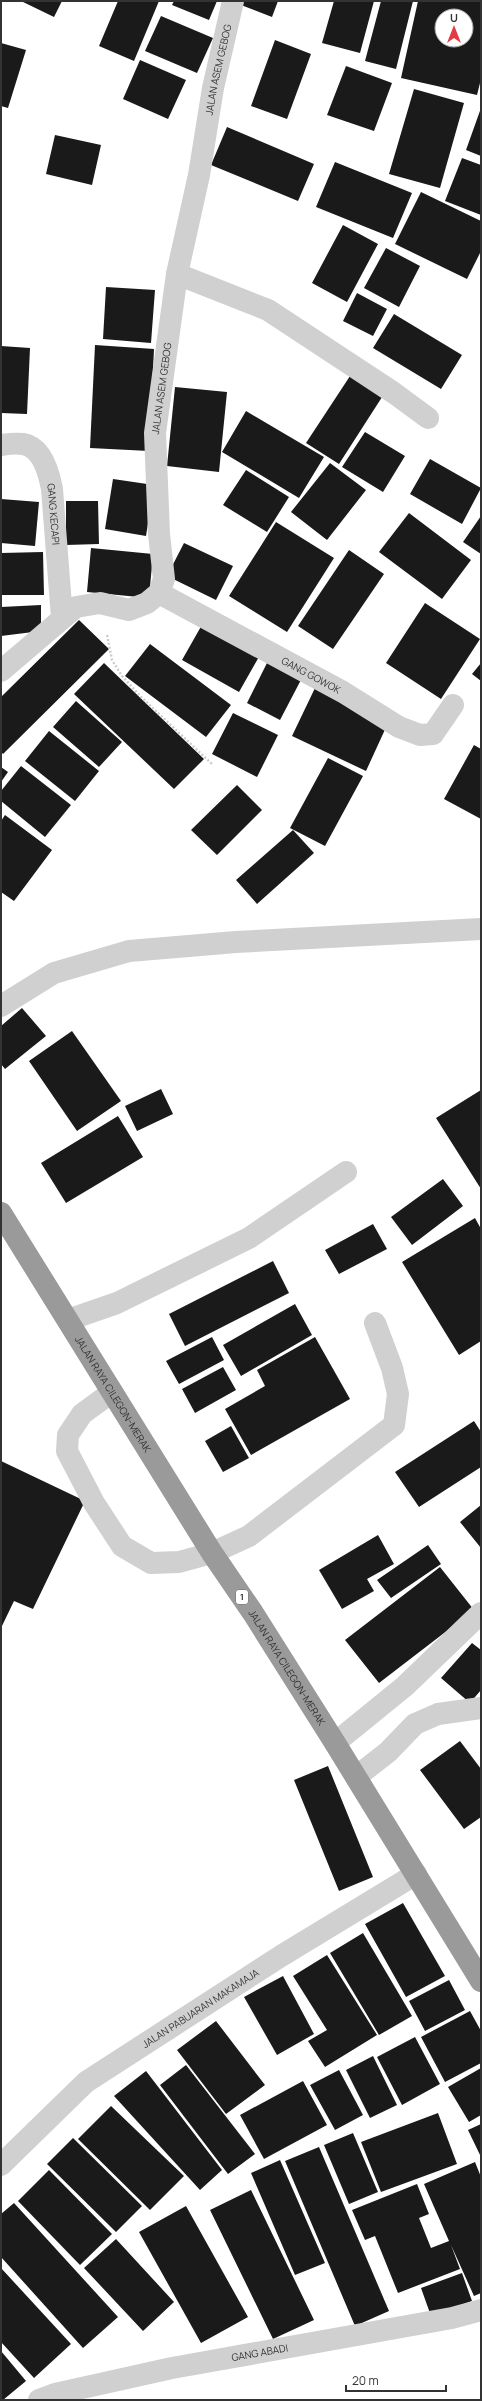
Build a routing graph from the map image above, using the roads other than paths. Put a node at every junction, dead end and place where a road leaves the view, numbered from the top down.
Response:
1 (233, 1) edge
2 (177, 274) junction
3 (428, 418) dead end
4 (1, 445) edge
5 (159, 593) junction
6 (62, 618) junction
7 (1, 671) edge
8 (453, 705) dead end
9 (481, 930) edge
10 (1, 1006) edge
11 (346, 1172) dead end
12 (1, 1213) edge
13 (68, 1320) junction
14 (375, 1322) dead end
15 (112, 1392) junction
16 (212, 1553) junction
17 (481, 1613) edge
18 (481, 1708) edge
19 (335, 1743) junction
20 (356, 1777) junction
21 (416, 1874) junction
22 (481, 1981) edge
23 (1, 2165) edge
24 (481, 2310) edge
25 (39, 2400) edge

1 - 2 street, JALAN ASEM GEBOG
2 - 3 street
2 - 5 street, JALAN ASEM GEBOG
4 - 6 street, GANG KECAPI
5 - 6 street
5 - 8 street, GANG GOWOK
6 - 7 street
9 - 10 street
11 - 13 street
12 - 13 highway, JALAN RAYA CILEGON-MERAK / 1
13 - 15 highway, JALAN RAYA CILEGON-MERAK / 1
14 - 16 street
15 - 16 highway, JALAN RAYA CILEGON-MERAK / 1
15 - 16 street
16 - 19 highway, JALAN RAYA CILEGON-MERAK / 1
17 - 19 street
18 - 20 street
19 - 20 highway, JALAN RAYA CILEGON-MERAK / 1
20 - 21 highway, JALAN RAYA CILEGON-MERAK / 1
21 - 22 highway, JALAN RAYA CILEGON-MERAK / 1
21 - 23 street, JALAN PABUARAN MAKAMAJA
24 - 25 street, GANG ABADI

